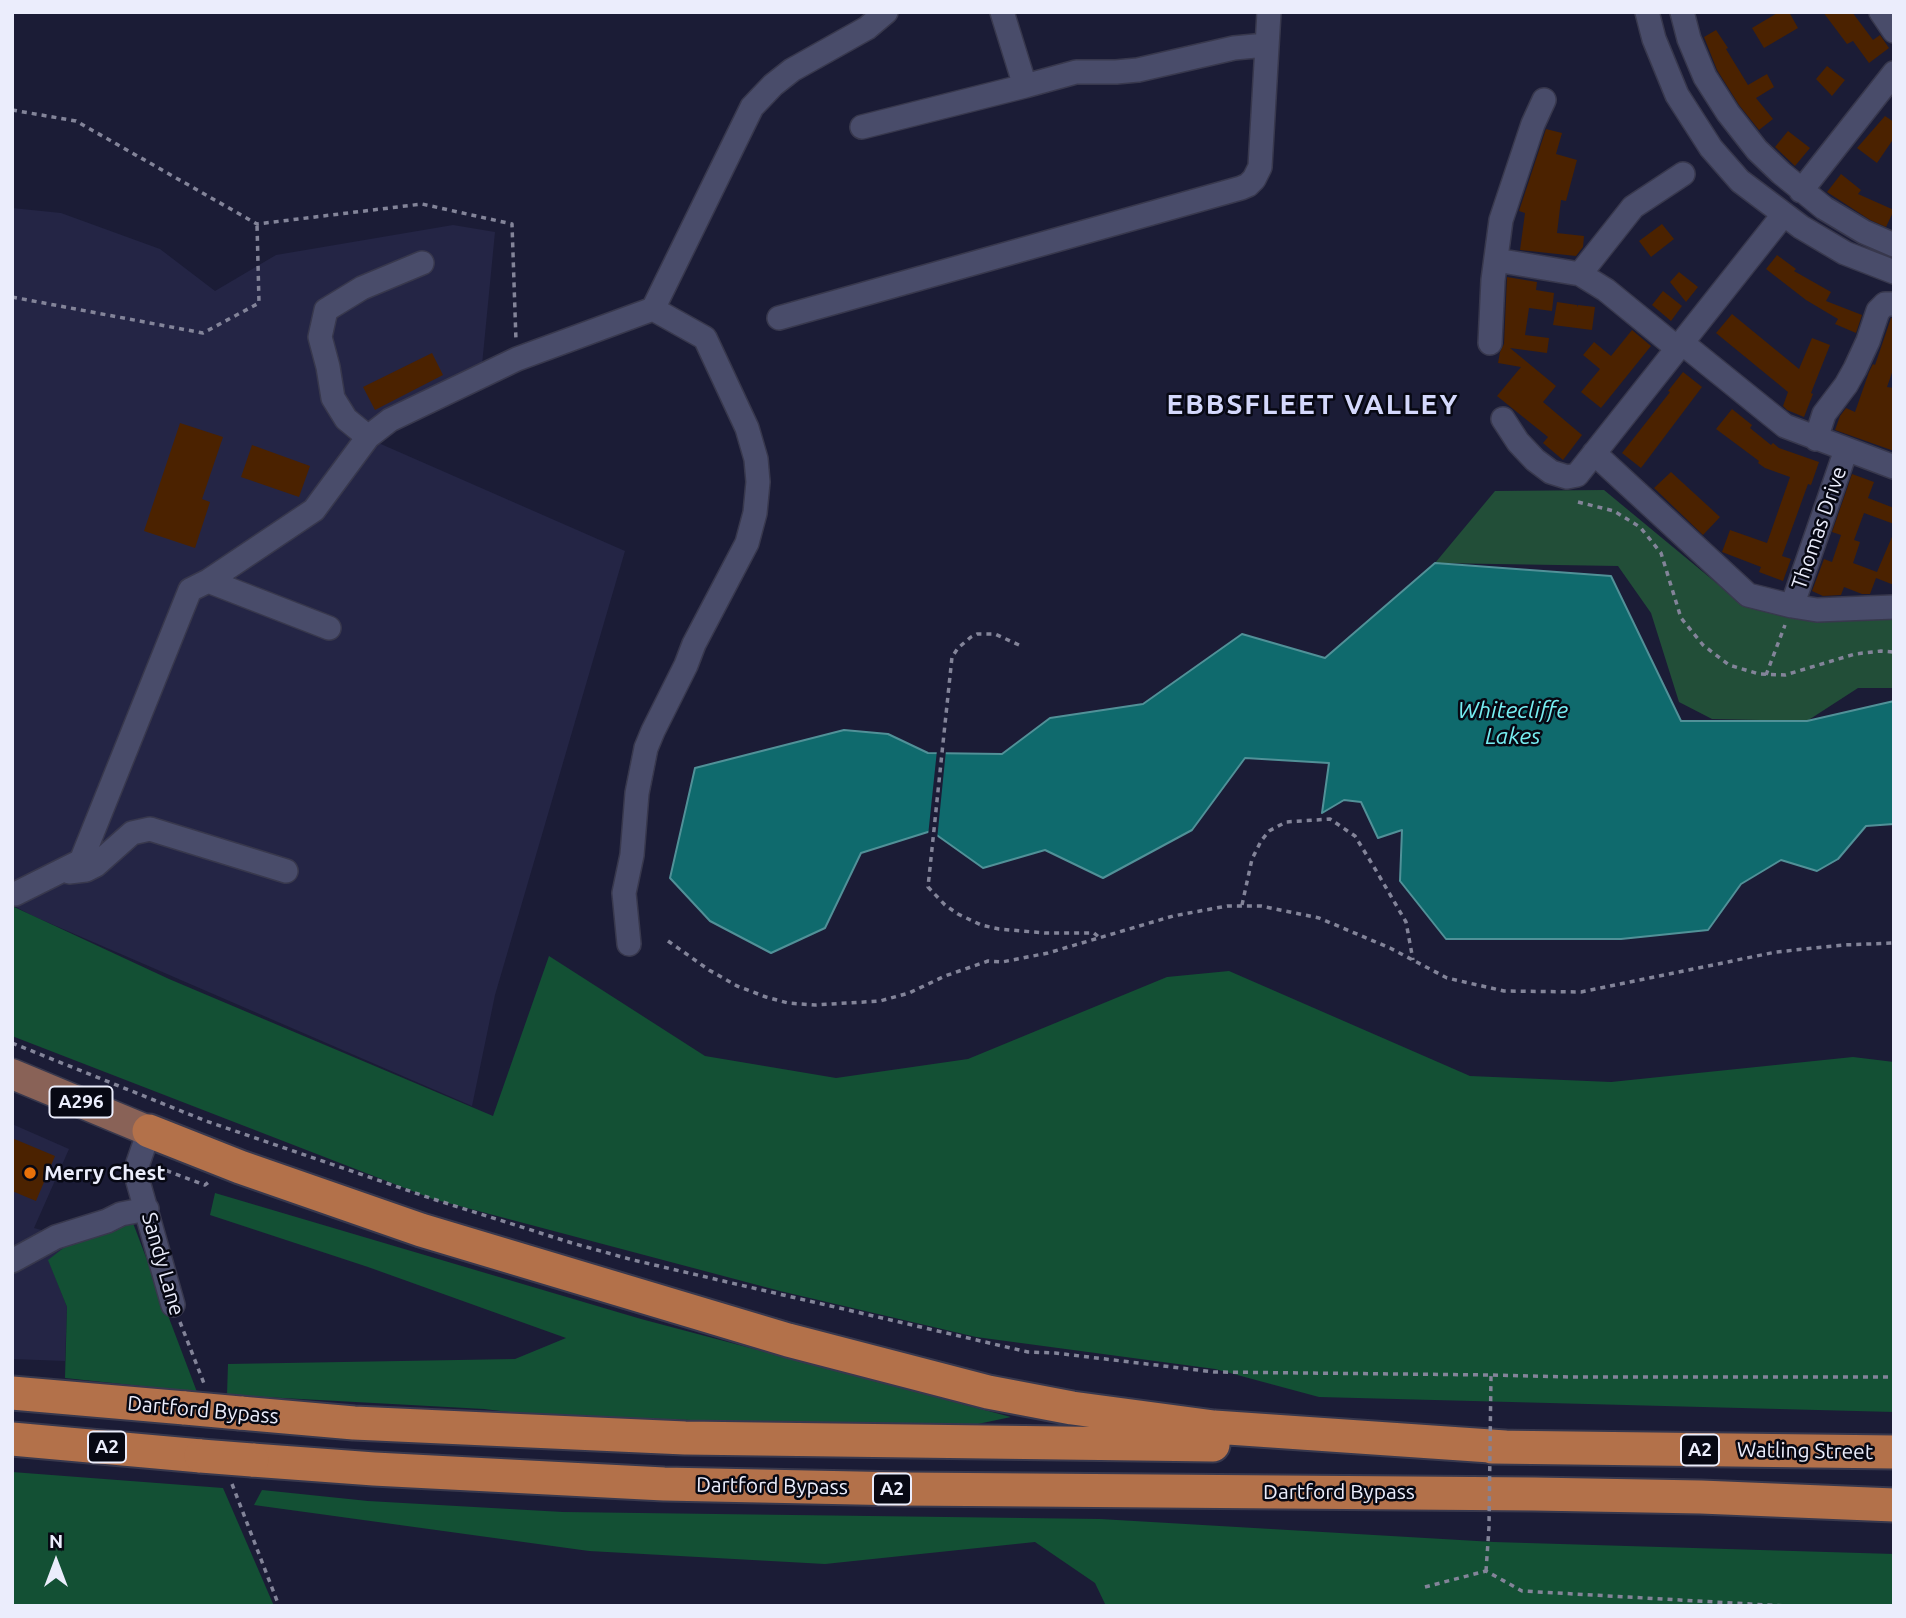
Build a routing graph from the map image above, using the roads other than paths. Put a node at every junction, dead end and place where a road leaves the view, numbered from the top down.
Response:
1 (886, 12) edge
2 (1002, 12) edge
3 (1269, 12) edge
4 (1647, 12) edge
5 (1688, 14) edge
6 (1266, 46) junction
7 (1894, 73) edge
8 (1025, 86) junction
9 (1544, 100) dead end
10 (862, 127) dead end
11 (1683, 174) dead end
12 (1801, 191) junction
13 (1784, 214) junction
14 (1894, 245) edge
15 (1496, 260) junction
16 (422, 263) dead end
17 (1894, 272) edge
18 (1580, 274) junction
19 (1894, 304) edge
20 (653, 309) junction
21 (779, 318) dead end
22 (1490, 343) dead end
23 (1679, 345) junction
24 (1503, 419) dead end
25 (368, 437) junction
26 (1816, 439) junction
27 (1846, 450) junction
28 (1594, 453) junction
29 (1894, 467) edge
30 (208, 581) junction
31 (1792, 606) junction
32 (1894, 607) edge
33 (329, 628) dead end
34 (286, 871) dead end
35 (58, 873) junction
36 (12, 894) edge
37 (629, 944) dead end
38 (12, 1074) edge
39 (149, 1131) junction
40 (147, 1209) junction
41 (12, 1261) edge
42 (173, 1305) road end
43 (12, 1393) edge
44 (12, 1439) edge
45 (1494, 1447) junction
46 (1894, 1452) edge
47 (1894, 1505) edge

1 - 20 street
2 - 8 street
3 - 6 street
4 - 13 street
5 - 12 street
6 - 8 street
6 - 21 street
7 - 12 street
8 - 10 street
9 - 15 street
11 - 18 street
12 - 14 street
13 - 17 street
13 - 23 street
15 - 18 street
15 - 22 street
16 - 25 street
18 - 23 street
19 - 26 street
20 - 25 street
20 - 37 street
23 - 26 street
23 - 28 street
24 - 28 street
25 - 30 street
26 - 27 street
27 - 29 street
27 - 31 street, Thomas Drive
28 - 31 street, Thomas Drive
30 - 33 street
30 - 35 street
31 - 32 street, Thomas Drive
34 - 35 street
35 - 36 street
38 - 39 main road, A296
39 - 40 street, Sandy Lane
39 - 45 highway, A2
40 - 41 street
40 - 42 street, Sandy Lane
43 - 45 highway, Dartford Bypass / A2, bridge
44 - 47 highway, Dartford Bypass / A2, bridge
45 - 46 highway, Watling Street / A2

